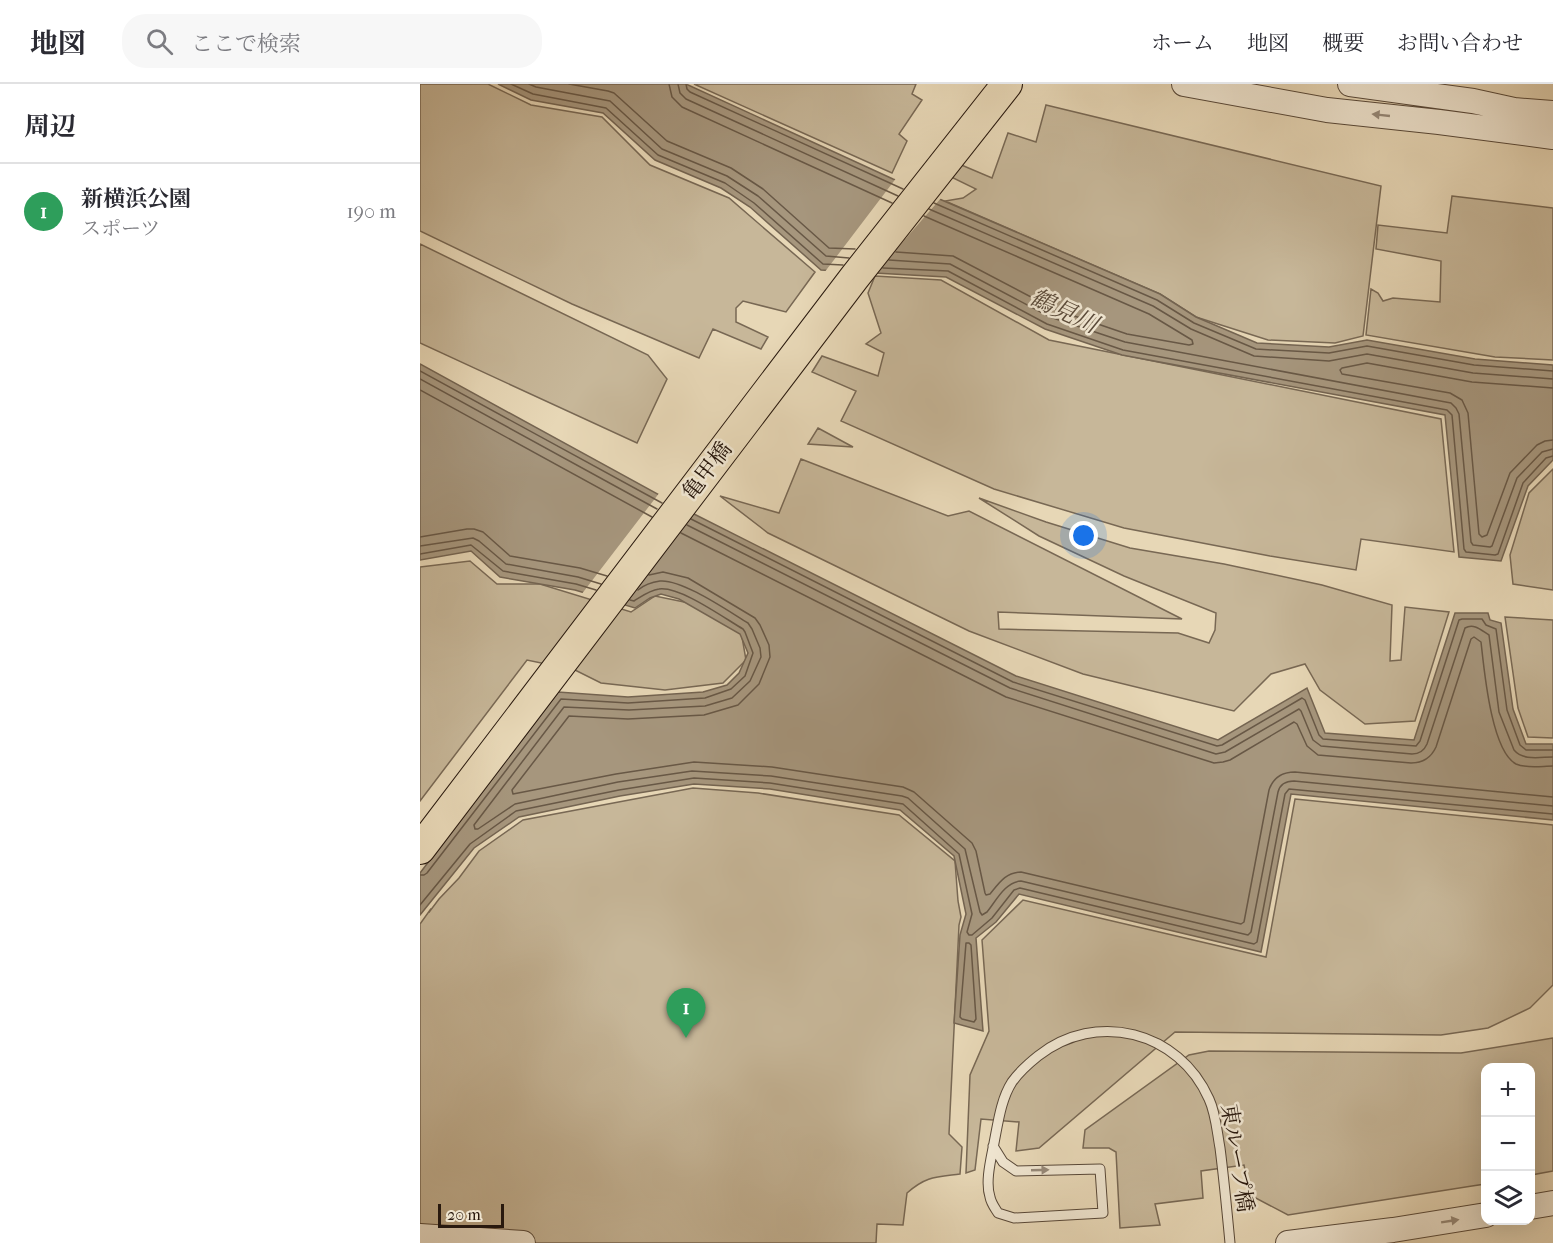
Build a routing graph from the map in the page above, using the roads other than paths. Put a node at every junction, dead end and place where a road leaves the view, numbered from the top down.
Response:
1 (1184, 84) edge
2 (1350, 84) edge
3 (1002, 90) edge
4 (1473, 100) junction
5 (1553, 103) edge
6 (1553, 113) edge
7 (1439, 122) junction
8 (1553, 128) edge
9 (1553, 137) edge
10 (420, 849) edge
11 (993, 1146) junction
12 (1553, 1203) edge
13 (1535, 1206) edge
14 (1481, 1216) edge
15 (420, 1236) edge
16 (523, 1243) edge
17 (1230, 1243) edge
18 (1288, 1243) edge

7 -> 1 street
2 - 4 street
3 - 10 main road, 亀甲橋
4 - 5 street
4 - 6 street
7 - 8 street
7 - 9 street
11 -> 11 lane, 東ループ橋
11 - 17 lane, 東ループ橋
12 - 13 street
18 -> 14 street
15 - 16 street

